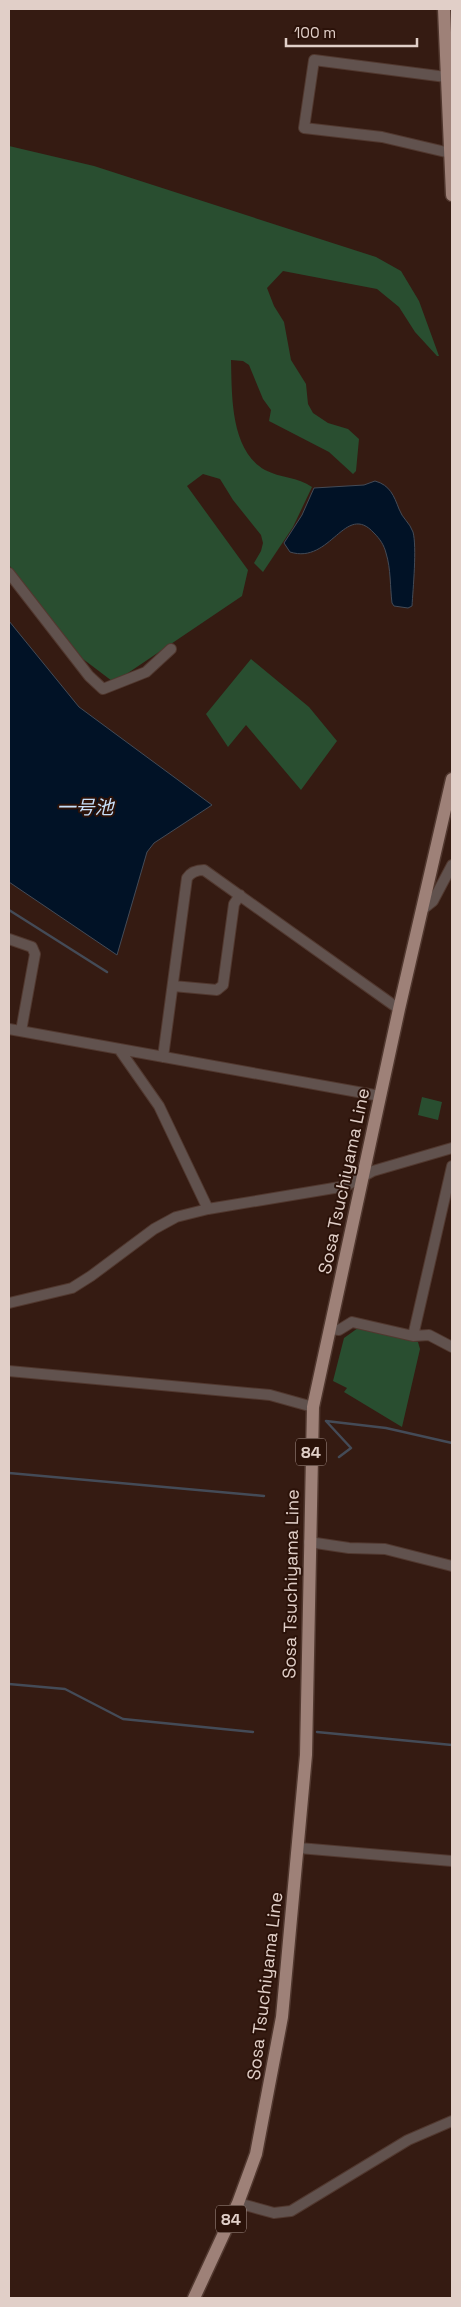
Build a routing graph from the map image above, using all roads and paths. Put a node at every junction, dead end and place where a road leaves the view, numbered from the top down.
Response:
1 (444, 9) edge
2 (446, 77) junction
3 (450, 153) junction
4 (452, 195) edge
5 (9, 573) edge
6 (171, 649) dead end
7 (452, 779) edge
8 (452, 865) edge
9 (240, 895) junction
10 (423, 909) junction
11 (9, 939) edge
12 (173, 986) junction
13 (399, 1009) junction
14 (9, 1029) edge
15 (21, 1031) junction
16 (119, 1049) junction
17 (163, 1057) junction
18 (380, 1096) junction
19 (452, 1148) edge
20 (452, 1166) edge
21 (361, 1179) junction
22 (208, 1209) junction
23 (9, 1303) edge
24 (329, 1329) junction
25 (413, 1336) junction
26 (452, 1346) edge
27 (9, 1371) edge
28 (313, 1406) junction
29 (309, 1542) junction
30 (452, 1566) edge
31 (299, 1848) junction
32 (452, 1861) edge
33 (452, 2121) edge
34 (238, 2203) junction
35 (194, 2298) edge

1 - 2 main road
2 - 3 main road
2 - 3 street
3 - 4 main road
5 - 6 street
7 - 10 main road, Sosa Tsuchiyama Line / 84
8 - 10 street
9 - 12 street
9 - 12 street
9 - 13 street
10 - 13 main road, Sosa Tsuchiyama Line / 84
11 - 15 street
12 - 17 street
13 - 18 main road, Sosa Tsuchiyama Line / 84
14 - 15 street
15 - 16 street
16 - 17 street
16 - 22 street
17 - 18 street
18 - 21 main road, Sosa Tsuchiyama Line / 84
19 - 21 street
20 - 25 street
21 - 22 street
21 - 24 main road, Sosa Tsuchiyama Line / 84
22 - 23 street
24 - 25 street
24 - 28 main road, Sosa Tsuchiyama Line / 84
25 - 26 street
27 - 28 street
28 - 29 main road, Sosa Tsuchiyama Line / 84
29 - 30 street
29 - 31 main road, Sosa Tsuchiyama Line / 84
31 - 32 street
31 - 34 main road, Sosa Tsuchiyama Line / 84
33 - 34 street
34 - 35 main road, Sosa Tsuchiyama Line / 84

